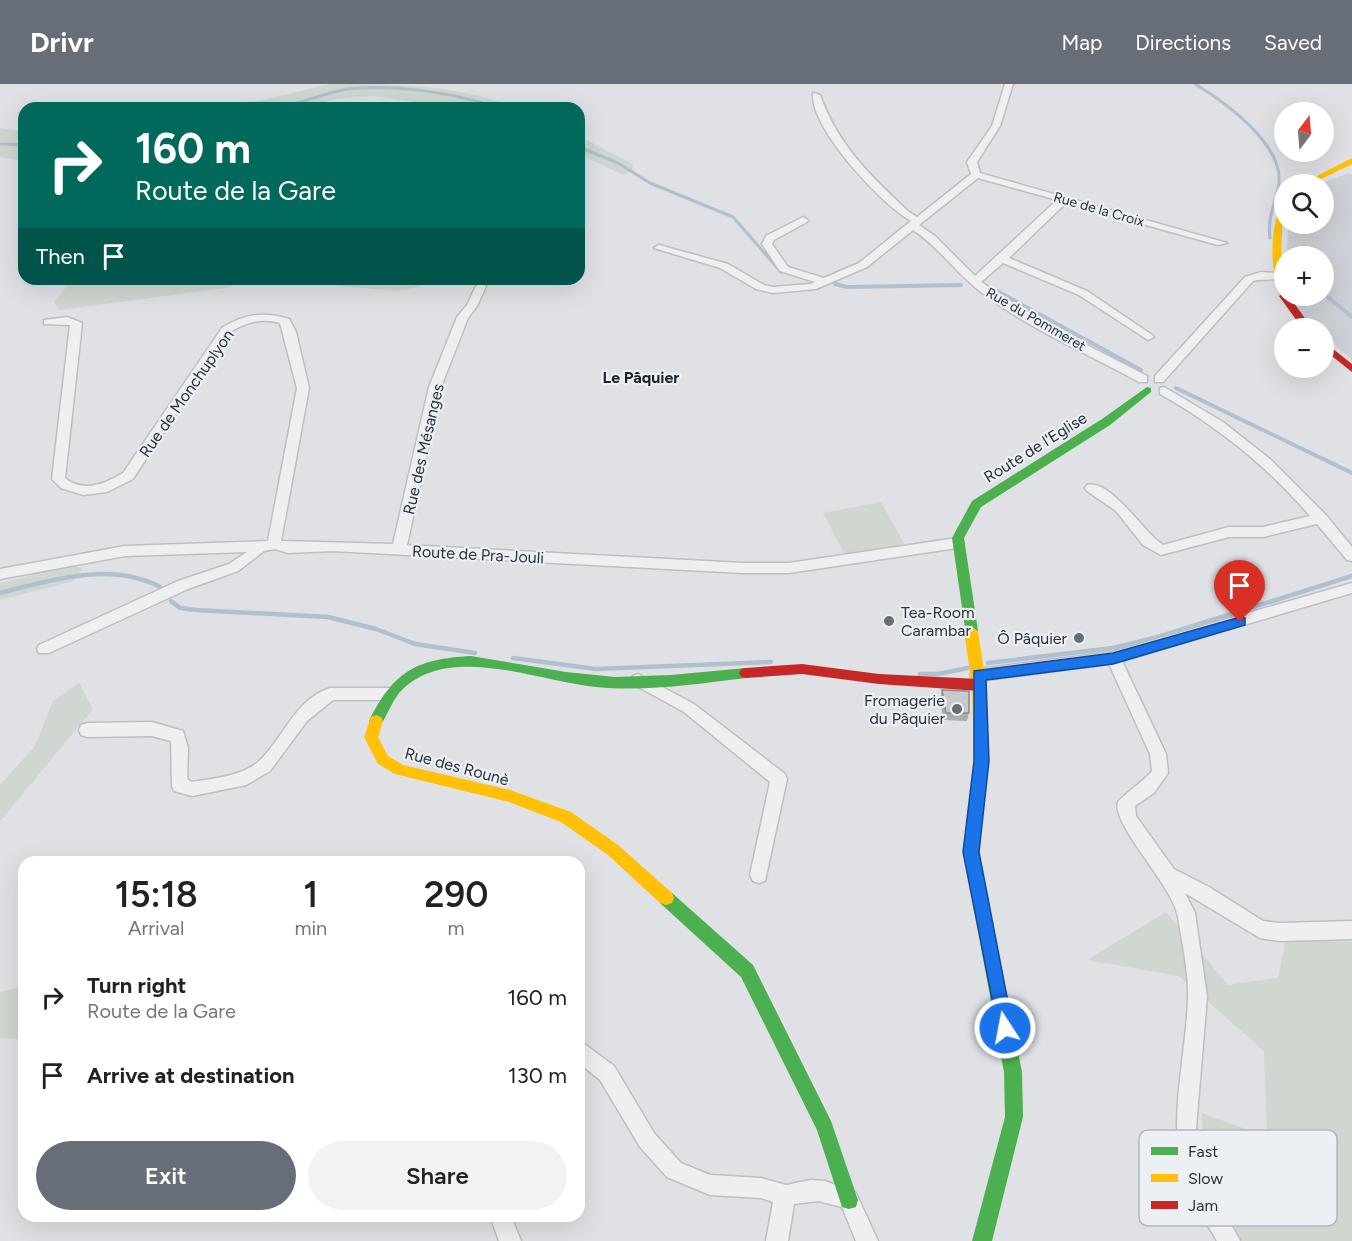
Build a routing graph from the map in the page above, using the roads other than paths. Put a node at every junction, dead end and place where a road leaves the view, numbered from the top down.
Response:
1 (1009, 84) edge
2 (816, 95) dead end
3 (1352, 161) edge
4 (1325, 174) edge
5 (976, 175) junction
6 (1064, 199) junction
7 (803, 220) dead end
8 (914, 222) junction
9 (1222, 243) dead end
10 (659, 248) dead end
11 (1002, 259) junction
12 (1274, 276) edge
13 (824, 281) junction
14 (974, 282) junction
15 (482, 286) dead end
16 (48, 322) dead end
17 (1148, 336) dead end
18 (1334, 353) edge
19 (1352, 369) edge
20 (1145, 385) junction
21 (1162, 385) junction
22 (1092, 489) dead end
23 (1321, 519) junction
24 (957, 543) junction
25 (275, 544) junction
26 (260, 547) junction
27 (399, 549) junction
28 (1352, 556) edge
29 (0, 574) edge
30 (1352, 588) edge
31 (44, 650) dead end
32 (1113, 658) junction
33 (979, 680) junction
34 (638, 681) junction
35 (389, 694) junction
36 (87, 730) dead end
37 (759, 875) dead end
38 (1168, 875) junction
39 (1352, 930) edge
40 (585, 1055) edge
41 (1186, 1130) edge
42 (786, 1196) junction
43 (849, 1200) junction
44 (502, 1222) edge
45 (1221, 1226) edge
46 (510, 1241) edge
47 (777, 1241) edge
48 (867, 1241) edge
49 (982, 1241) edge
50 (1229, 1241) edge

1 - 5 street
2 - 8 street, Rue du Pommeret
3 - 4 street
5 - 6 street, Rue de la Croix
5 - 8 street
6 - 9 street, Rue de la Croix
6 - 11 street
7 - 13 street
8 - 13 street
8 - 14 street, Rue du Pommeret
10 - 13 street
11 - 14 street
11 - 17 street
12 - 21 street
14 - 20 street, Rue du Pommeret
15 - 27 street, Rue des Mésanges
16 - 25 street, Rue de Monchuplyon
18 - 19 street
20 - 21 street
20 - 24 street, Route de l'Eglise
21 - 23 street
22 - 23 street
23 - 28 street
24 - 27 street, Route de Pra-Jouli
24 - 33 street
25 - 26 street, Route de Pra-Jouli
25 - 27 street, Route de Pra-Jouli
26 - 29 street, Route de Pra-Jouli
26 - 31 street
30 - 32 street
32 - 33 street
32 - 38 street
33 - 34 street, Rue des Rounè
33 - 49 street
34 - 35 street, Rue des Rounè
34 - 37 street
35 - 36 street
35 - 43 street, Rue des Rounè
38 - 39 street
38 - 41 street
40 - 42 street
42 - 43 street
42 - 47 street
43 - 48 street
44 - 46 street
45 - 50 street

